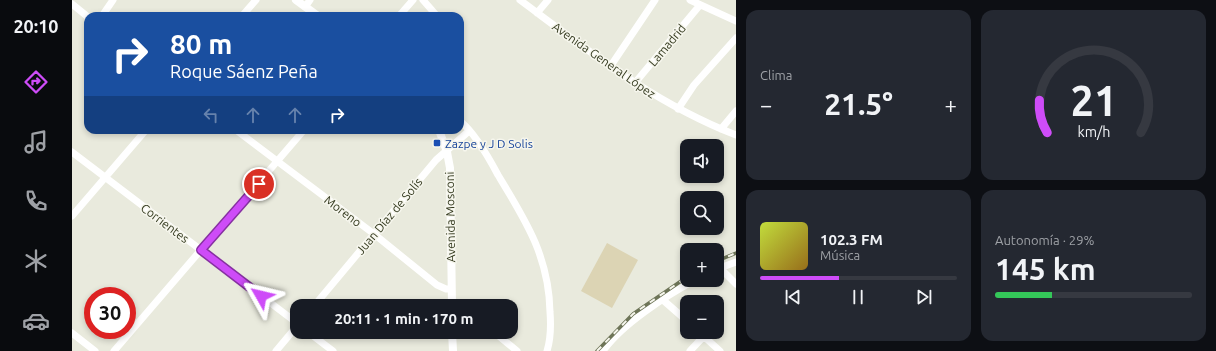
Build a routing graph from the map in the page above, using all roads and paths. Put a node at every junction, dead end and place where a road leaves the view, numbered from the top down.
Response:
1 (113, 0) edge
2 (256, 0) edge
3 (296, 0) edge
4 (413, 0) edge
5 (424, 0) edge
6 (520, 0) edge
7 (548, 0) edge
8 (655, 0) edge
9 (695, 2) edge
10 (308, 3) edge
11 (72, 4) edge
12 (105, 12) edge
13 (246, 12) edge
14 (315, 12) edge
15 (402, 12) edge
16 (434, 12) edge
17 (537, 13) junction
18 (84, 14) edge
19 (736, 21) edge
20 (736, 38) edge
21 (610, 67) junction
22 (634, 84) junction
23 (678, 109) junction
24 (736, 112) edge
25 (464, 126) edge
26 (721, 129) junction
27 (468, 131) junction
28 (142, 134) edge
29 (241, 134) edge
30 (301, 134) edge
31 (440, 134) edge
32 (736, 135) edge
33 (72, 152) edge
34 (447, 152) junction
35 (278, 162) junction
36 (104, 177) junction
37 (72, 216) edge
38 (374, 234) junction
39 (201, 250) junction
40 (736, 262) edge
41 (724, 266) edge
42 (724, 273) edge
43 (736, 284) edge
44 (684, 287) edge
45 (451, 289) junction
46 (320, 299) edge
47 (452, 299) edge
48 (663, 300) junction
49 (680, 315) edge
50 (290, 320) edge
51 (72, 333) edge
52 (290, 334) edge
53 (317, 339) edge
54 (452, 339) edge
55 (502, 339) edge
56 (698, 339) edge
57 (707, 339) edge
58 (95, 351) edge
59 (114, 351) edge
60 (276, 351) edge
61 (333, 351) edge
62 (453, 351) edge
63 (517, 351) edge
64 (547, 351) edge
65 (603, 351) edge
66 (690, 351) edge
67 (720, 351) edge

1 - 12 street
2 - 13 street
3 - 10 street
4 - 15 street
5 - 16 street
6 - 17 street, Avenida General López
7 - 17 street
8 - 21 street
9 - 19 street
9 - 22 street, Lamadrid
10 - 14 street
11 - 18 street
17 - 21 street, Avenida General López
20 - 23 street
21 - 22 street, Avenida General López
22 - 23 street, Avenida General López
23 - 26 street, Avenida General López
24 - 26 street
25 - 27 street
26 - 32 street, Avenida General López
27 - 34 street, Juan Díaz de Solís
27 - 64 street
28 - 36 street
29 - 35 street, Moreno
30 - 35 street
31 - 34 street, Avenida Mosconi
33 - 36 street, Corrientes
34 - 38 street, Juan Díaz de Solís
34 - 45 street, Avenida Mosconi
35 - 38 street, Moreno
35 - 39 street
36 - 37 street
36 - 39 street, Corrientes
38 - 45 street, Moreno
38 - 46 street, Juan Díaz de Solís
39 - 50 street, Corrientes
39 - 59 street
40 - 41 street
42 - 43 street
44 - 48 street
45 - 47 street, Avenida Mosconi
48 - 49 street
48 - 65 street
51 - 58 street
52 - 60 street
53 - 61 street
54 - 62 street
55 - 63 street
56 - 66 street
57 - 67 street

